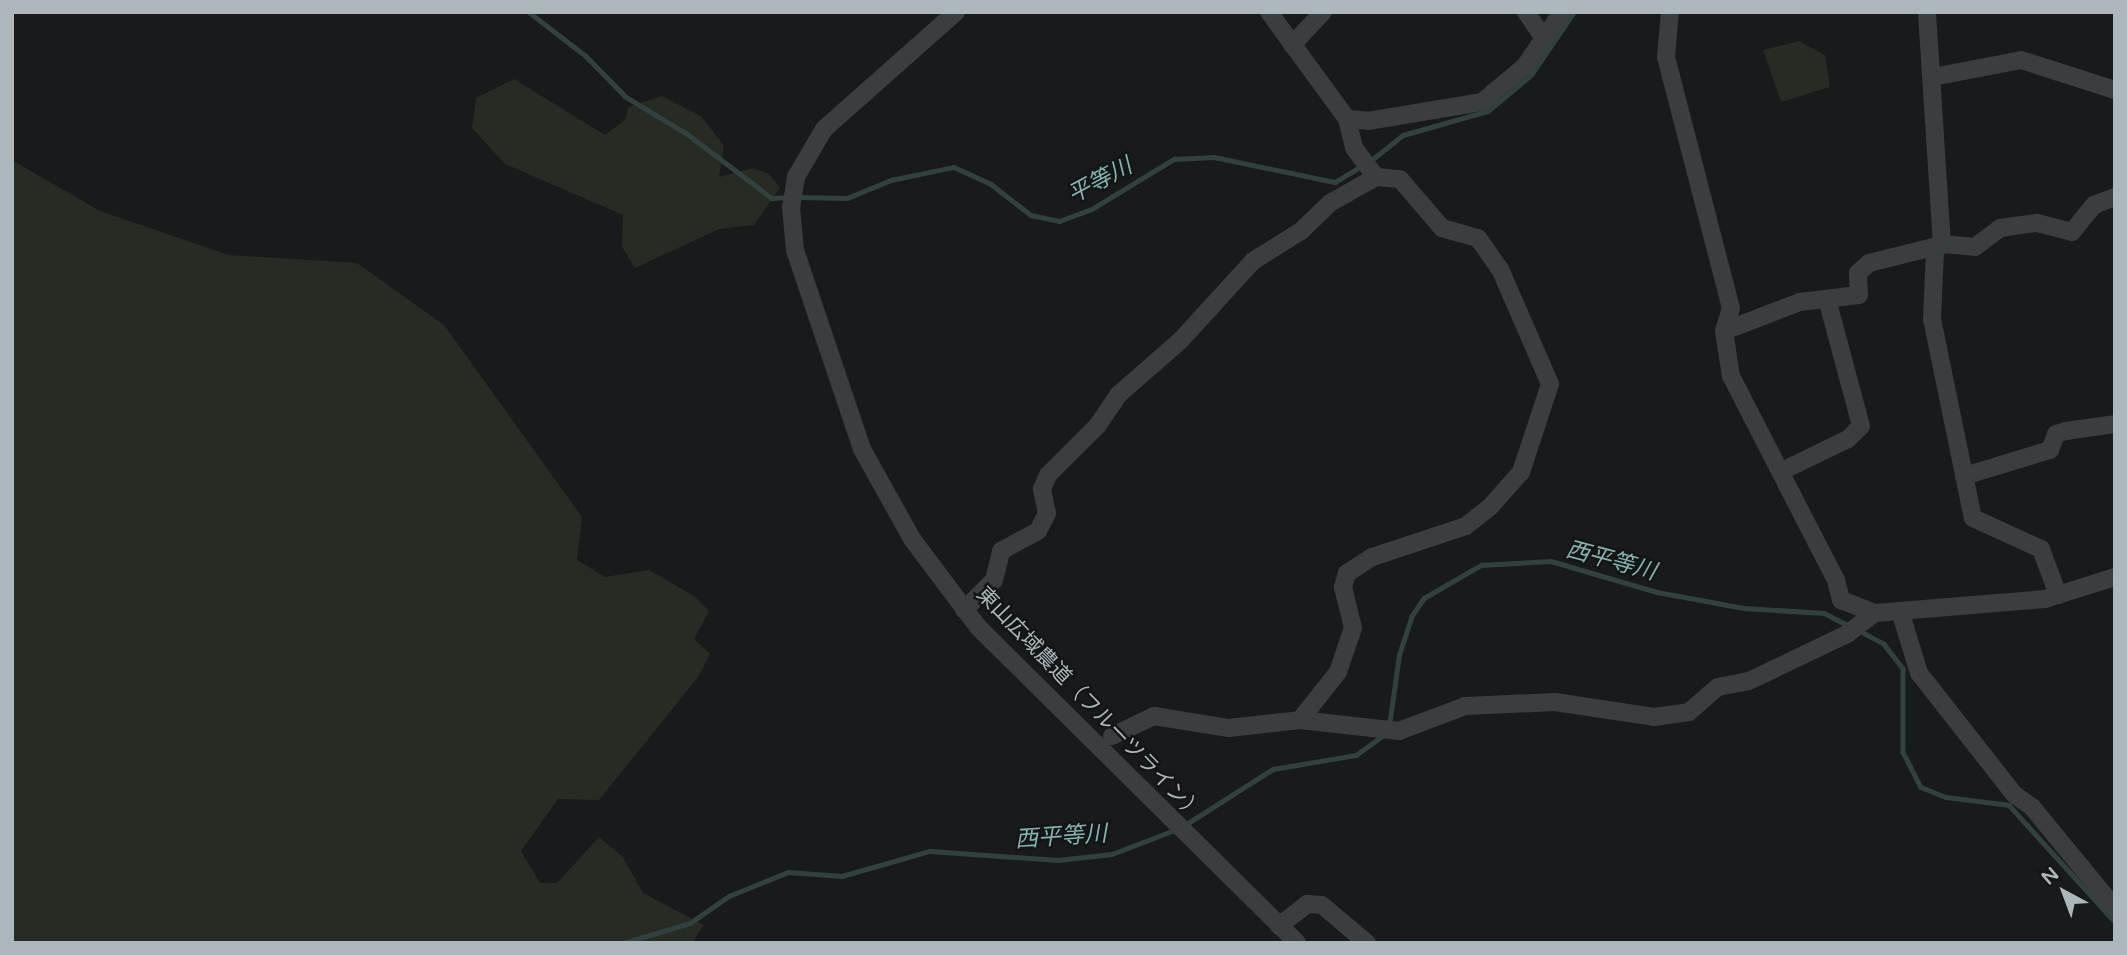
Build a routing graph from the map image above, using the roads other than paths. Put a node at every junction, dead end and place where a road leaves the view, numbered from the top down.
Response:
1 (956, 12) edge
2 (1269, 12) edge
3 (1323, 12) edge
4 (1526, 12) edge
5 (1562, 12) edge
6 (1670, 12) edge
7 (1927, 12) edge
8 (1544, 39) junction
9 (1292, 45) junction
10 (1933, 77) junction
11 (2115, 90) edge
12 (1348, 119) junction
13 (1369, 168) junction
14 (2115, 197) edge
15 (1938, 247) junction
16 (1827, 299) junction
17 (1724, 331) junction
18 (2115, 424) edge
19 (1782, 471) junction
20 (1964, 476) junction
21 (2115, 577) edge
22 (2058, 595) junction
23 (964, 610) junction
24 (1901, 614) junction
25 (1869, 618) junction
26 (1300, 720) junction
27 (1112, 736) dead end
28 (2115, 908) edge
29 (1279, 926) junction
30 (1297, 943) edge
31 (1367, 943) edge

1 - 23 street, 東山広域農道（フルーツライン）
2 - 9 street
3 - 9 street
4 - 8 street
5 - 8 street
6 - 17 street
7 - 10 street
8 - 12 street
9 - 12 street
10 - 11 street
10 - 15 street
12 - 13 street
13 - 23 street
13 - 26 street
14 - 15 street
15 - 16 street
15 - 20 street
16 - 17 street
16 - 19 street
17 - 19 street
18 - 20 street
19 - 25 street
20 - 22 street
21 - 22 street
22 - 24 street
23 - 29 street, 東山広域農道（フルーツライン）
24 - 25 street
24 - 28 street
25 - 26 street
26 - 27 street
29 - 30 street, 東山広域農道（フルーツライン）
29 - 31 street

